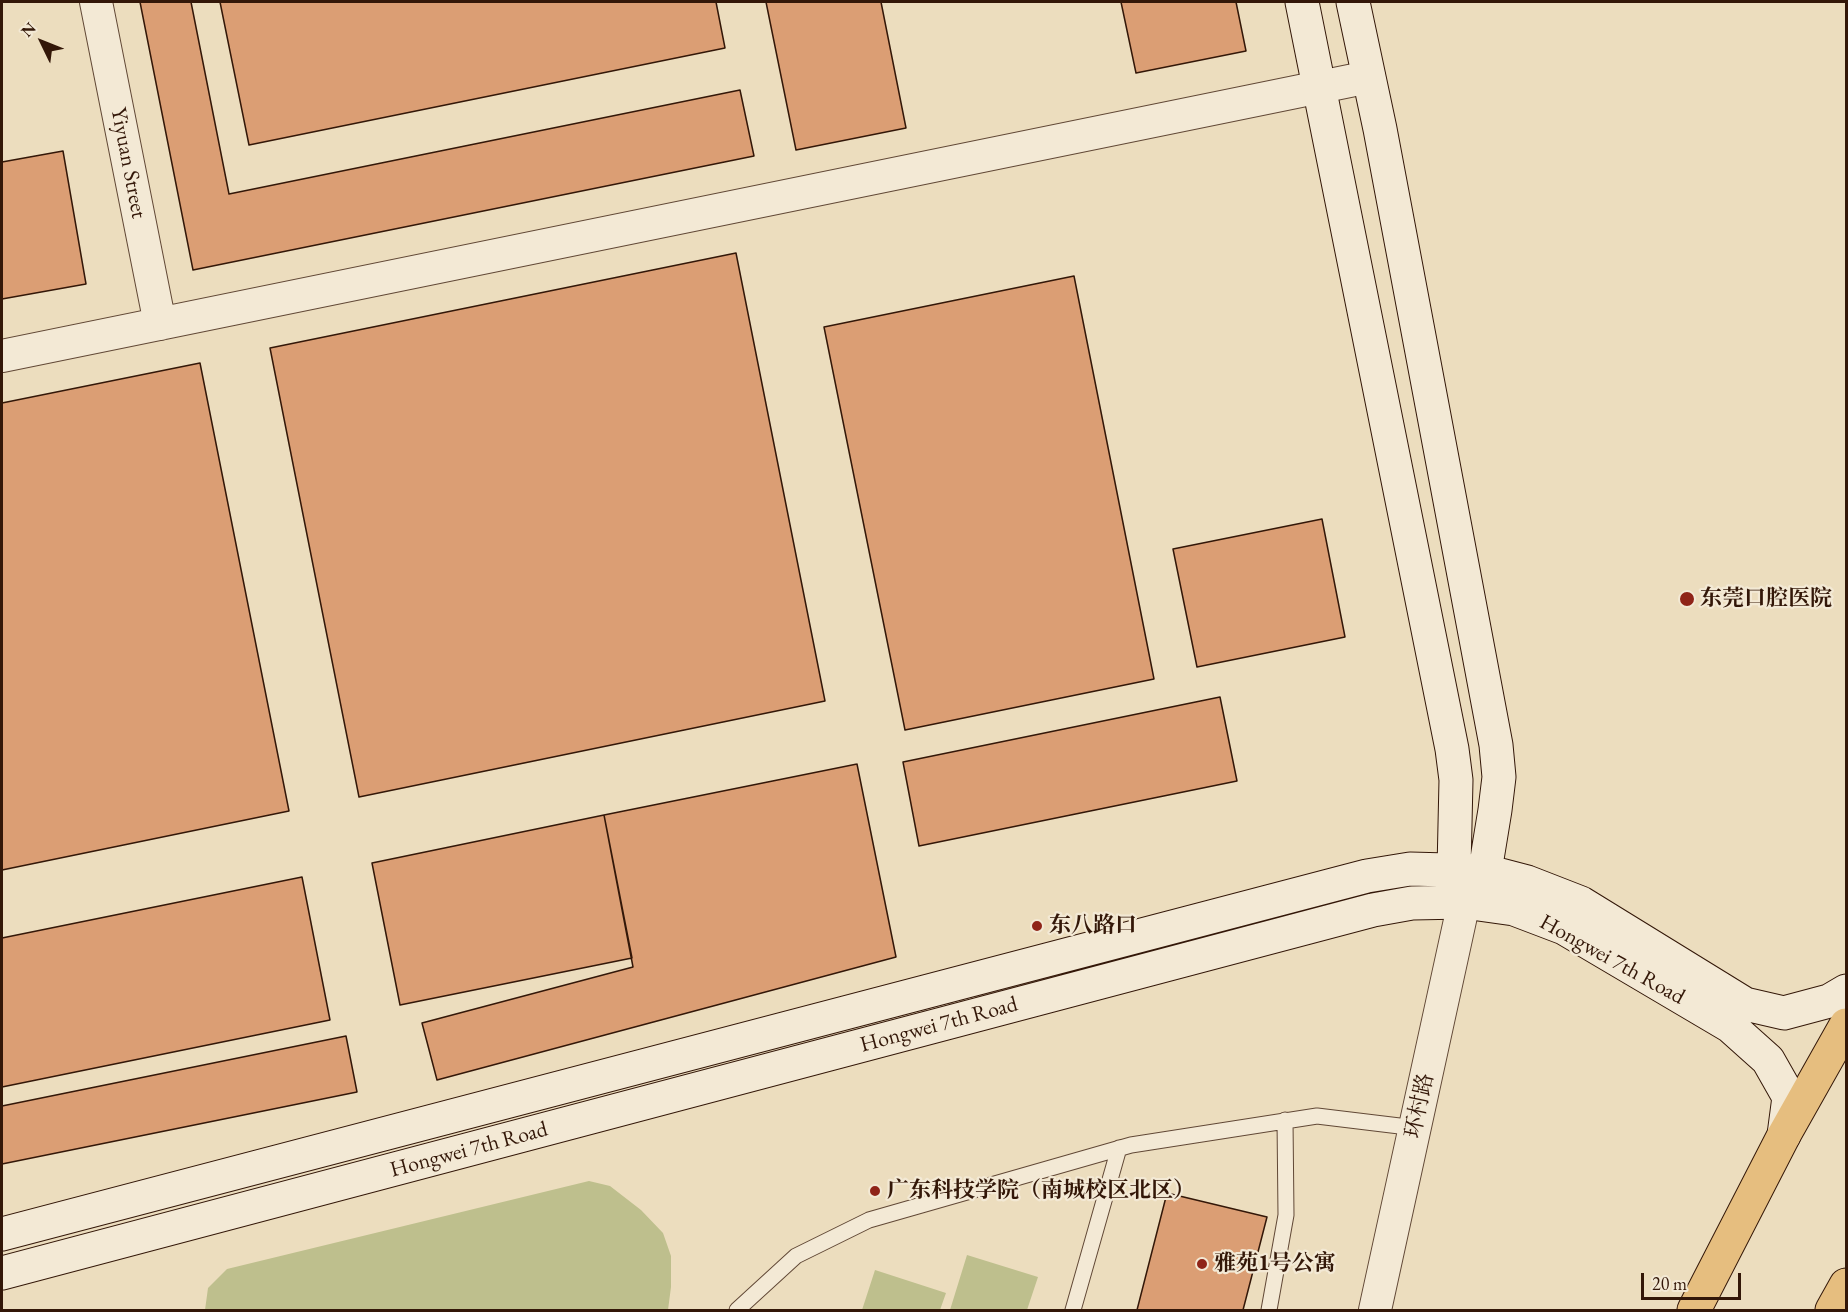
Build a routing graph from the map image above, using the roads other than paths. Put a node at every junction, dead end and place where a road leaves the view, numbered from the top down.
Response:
1 (96, 2) edge
2 (1302, 2) edge
3 (1353, 2) edge
4 (1369, 77) junction
5 (1319, 87) junction
6 (160, 324) junction
7 (2, 356) edge
8 (1469, 870) junction
9 (1464, 902) junction
10 (1846, 992) edge
11 (1846, 1025) edge
12 (1285, 1120) junction
13 (1416, 1128) junction
14 (1784, 1135) junction
15 (1119, 1148) junction
16 (2, 1234) edge
17 (2, 1274) edge
18 (1846, 1285) edge
19 (737, 1311) edge
20 (1073, 1311) edge
21 (1269, 1311) edge
22 (1375, 1311) edge
23 (1694, 1311) edge
24 (1832, 1311) edge

1 - 6 street, Yiyuan Street
2 - 5 street
3 - 4 street
4 - 5 street
4 - 8 street
5 - 6 street
5 - 8 street
6 - 7 street
8 - 9 street
8 - 10 street, Hongwei 7th Road
8 - 16 street, Hongwei 7th Road
9 - 13 street, 环村路
9 - 14 street, Hongwei 7th Road
9 - 17 street, Hongwei 7th Road
11 - 14 main road
12 - 13 lane
12 - 15 lane
12 - 21 lane
13 - 22 street, 环村路
14 - 23 main road
15 - 19 lane
15 - 20 lane
18 - 24 main road

